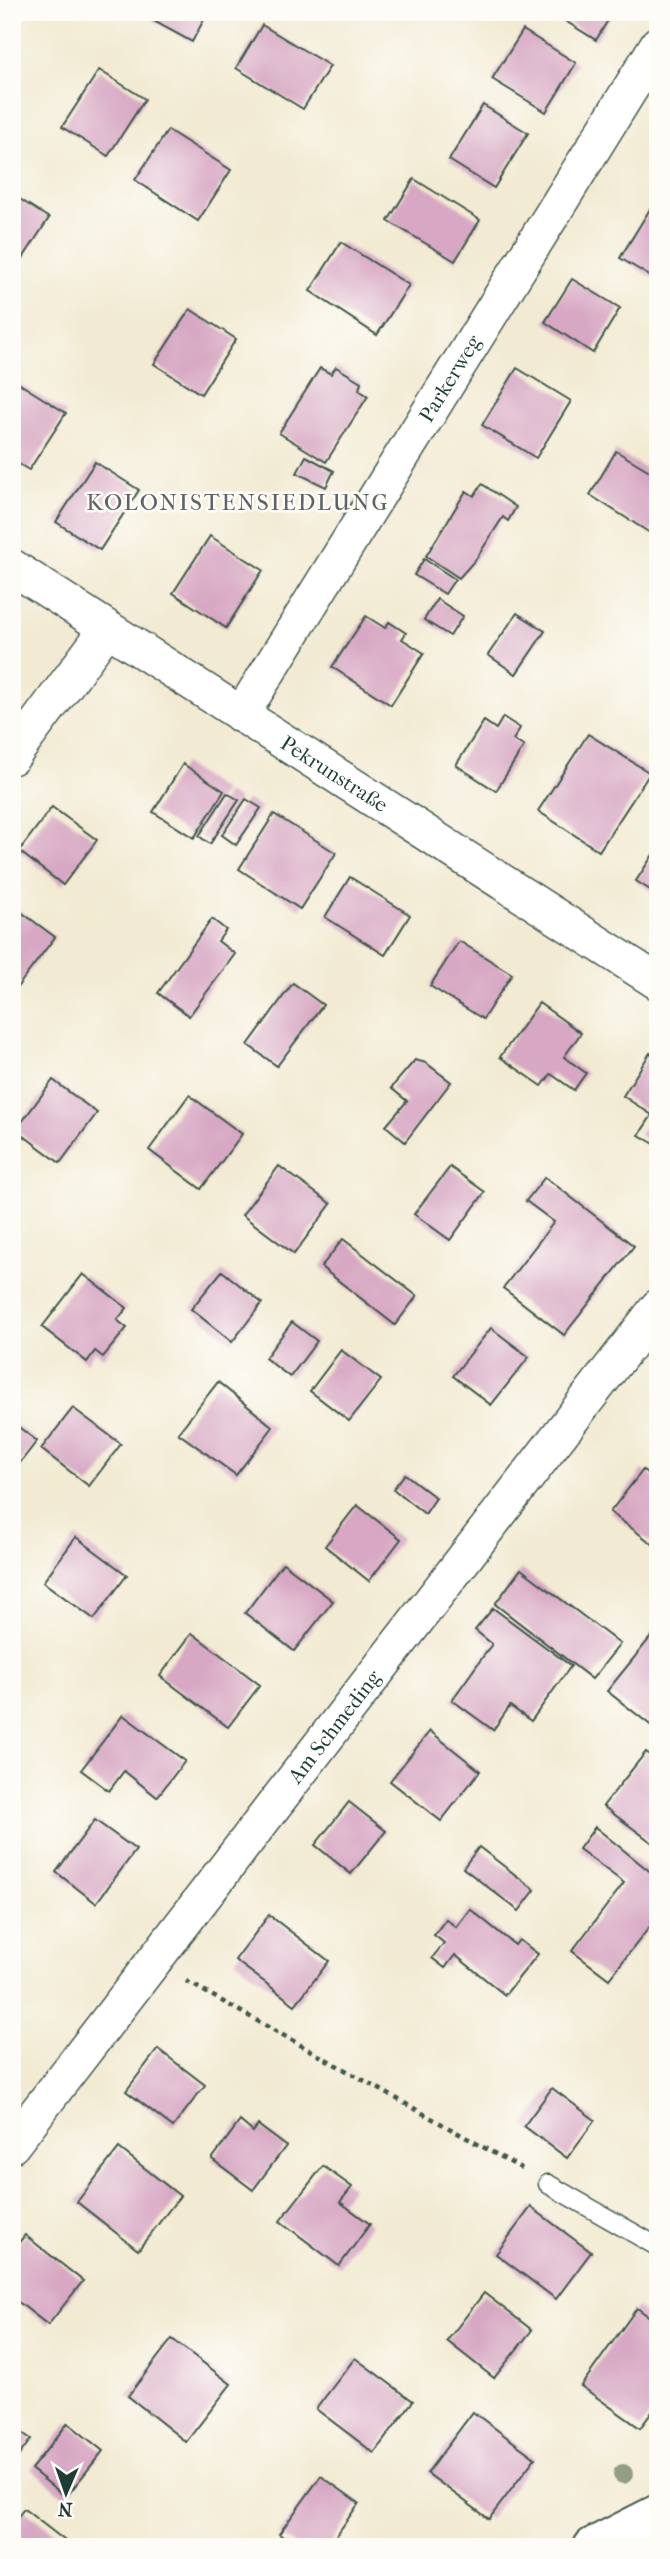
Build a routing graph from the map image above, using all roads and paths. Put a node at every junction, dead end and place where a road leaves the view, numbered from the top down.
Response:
1 (658, 44) edge
2 (12, 567) edge
3 (107, 629) junction
4 (241, 715) junction
5 (12, 757) edge
6 (658, 982) edge
7 (658, 1307) edge
8 (152, 1962) junction
9 (12, 2145) edge
10 (548, 2184) joint
11 (658, 2247) edge
12 (658, 2514) edge
13 (593, 2547) edge

1 - 4 street, Parkerweg
2 - 3 street, Pekrunstraße
3 - 4 street, Pekrunstraße
3 - 5 street
4 - 6 street, Pekrunstraße
7 - 8 street, Am Schmeding
8 - 9 street, Am Schmeding
8 - 10 path
10 - 11 lane
12 - 13 street

